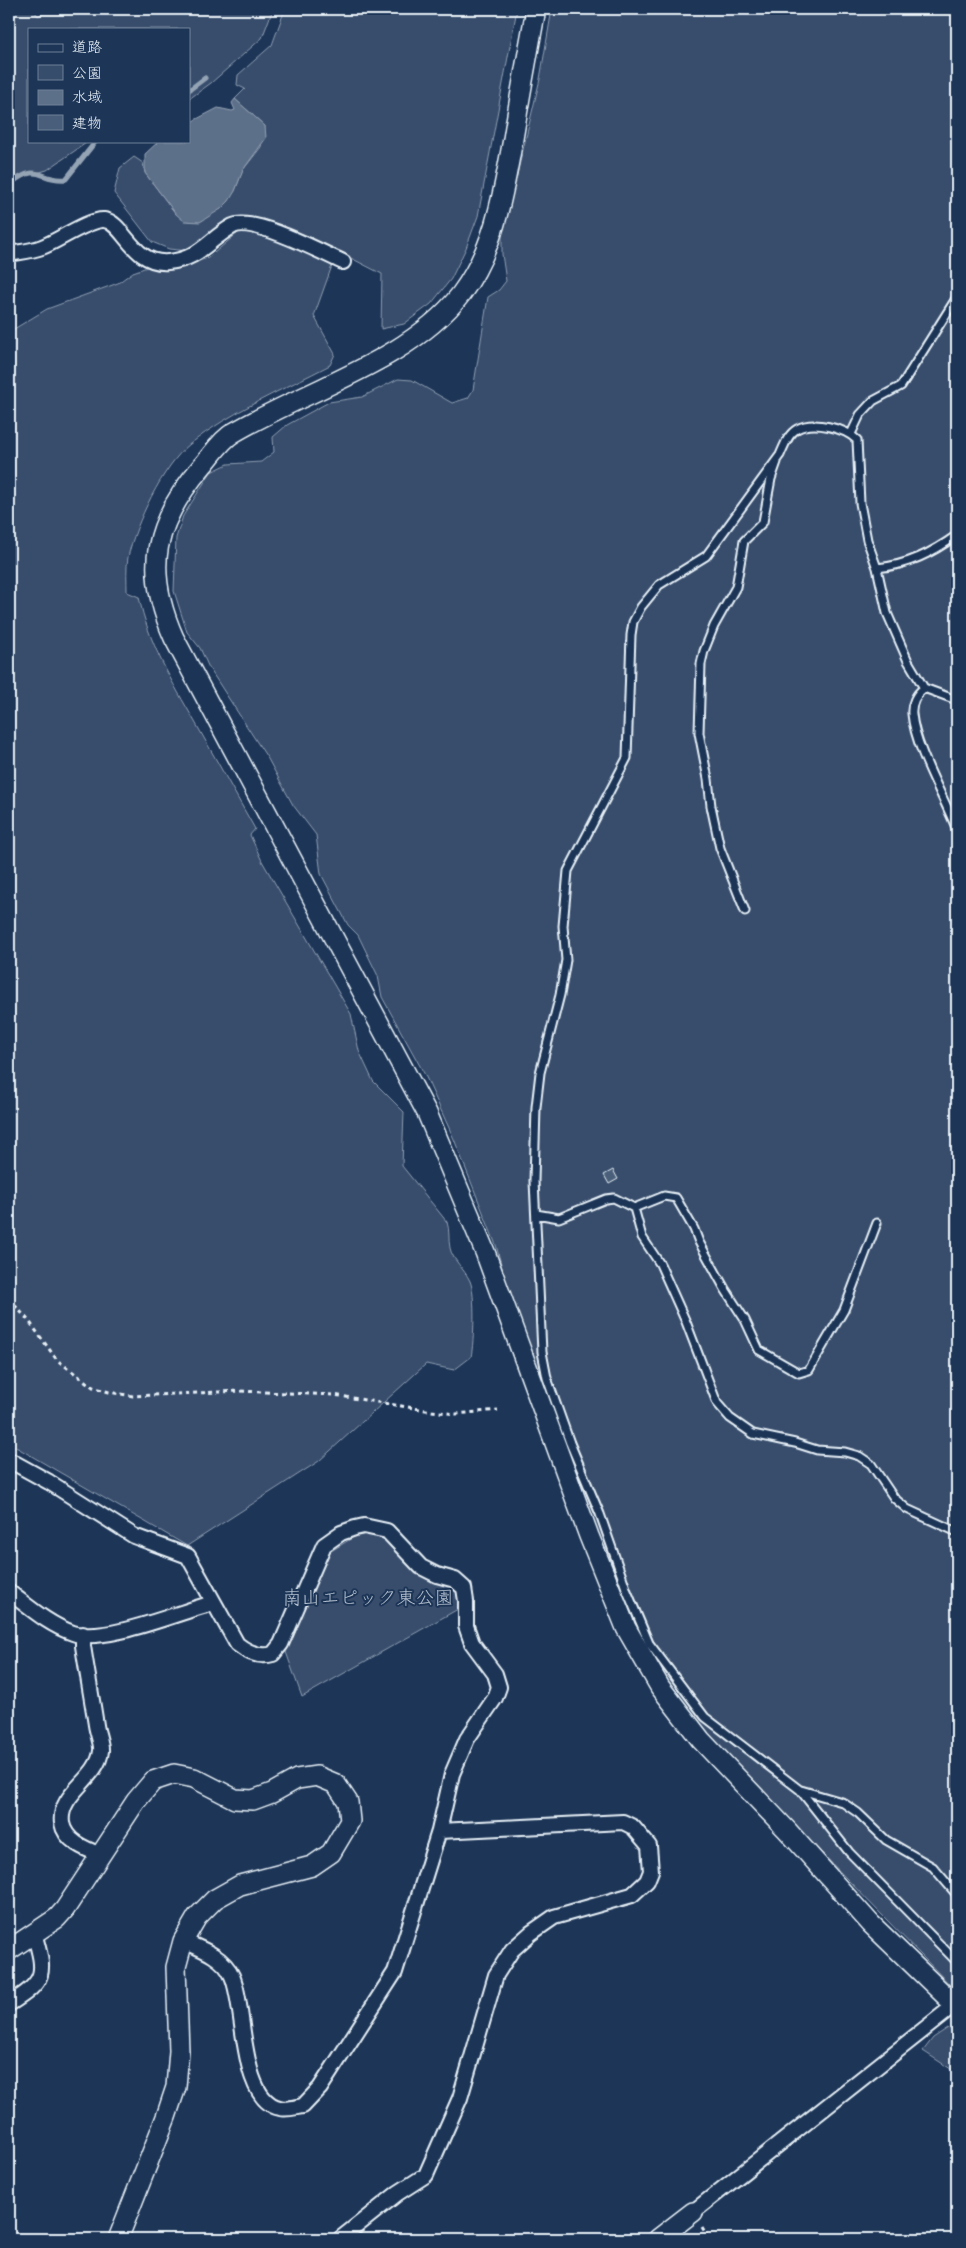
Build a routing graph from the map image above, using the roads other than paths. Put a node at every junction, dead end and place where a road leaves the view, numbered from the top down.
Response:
1 (536, 9) edge
2 (9, 254) edge
3 (343, 262) dead end
4 (957, 297) edge
5 (851, 434) junction
6 (780, 455) junction
7 (957, 534) edge
8 (877, 568) junction
9 (924, 688) junction
10 (957, 698) edge
11 (957, 830) edge
12 (745, 911) dead end
13 (634, 1208) junction
14 (536, 1214) junction
15 (877, 1222) dead end
16 (9, 1460) edge
17 (957, 1532) edge
18 (11, 1597) edge
19 (213, 1603) junction
20 (83, 1634) junction
21 (800, 1790) junction
22 (439, 1831) junction
23 (101, 1855) junction
24 (957, 1895) edge
25 (34, 1934) junction
26 (183, 1942) junction
27 (9, 1950) edge
28 (957, 1962) edge
29 (9, 2004) edge
30 (956, 2006) edge
31 (693, 2212) joint
32 (118, 2239) edge
33 (340, 2239) edge
34 (658, 2239) edge

1 - 30 street
2 - 3 street
4 - 5 lane
5 - 6 lane
5 - 8 lane
6 - 12 lane
6 - 14 lane
7 - 8 lane
8 - 9 lane
9 - 10 lane
9 - 11 lane
13 - 14 lane
13 - 15 lane
13 - 17 lane
14 - 21 lane
16 - 19 street
18 - 20 street
19 - 20 street
19 - 22 street
20 - 23 street
21 - 24 lane
21 - 28 lane
22 - 26 street
22 - 33 street
23 - 25 street
23 - 26 street
25 - 27 street
25 - 29 street
26 - 32 street
30 - 31 street
31 - 34 street

